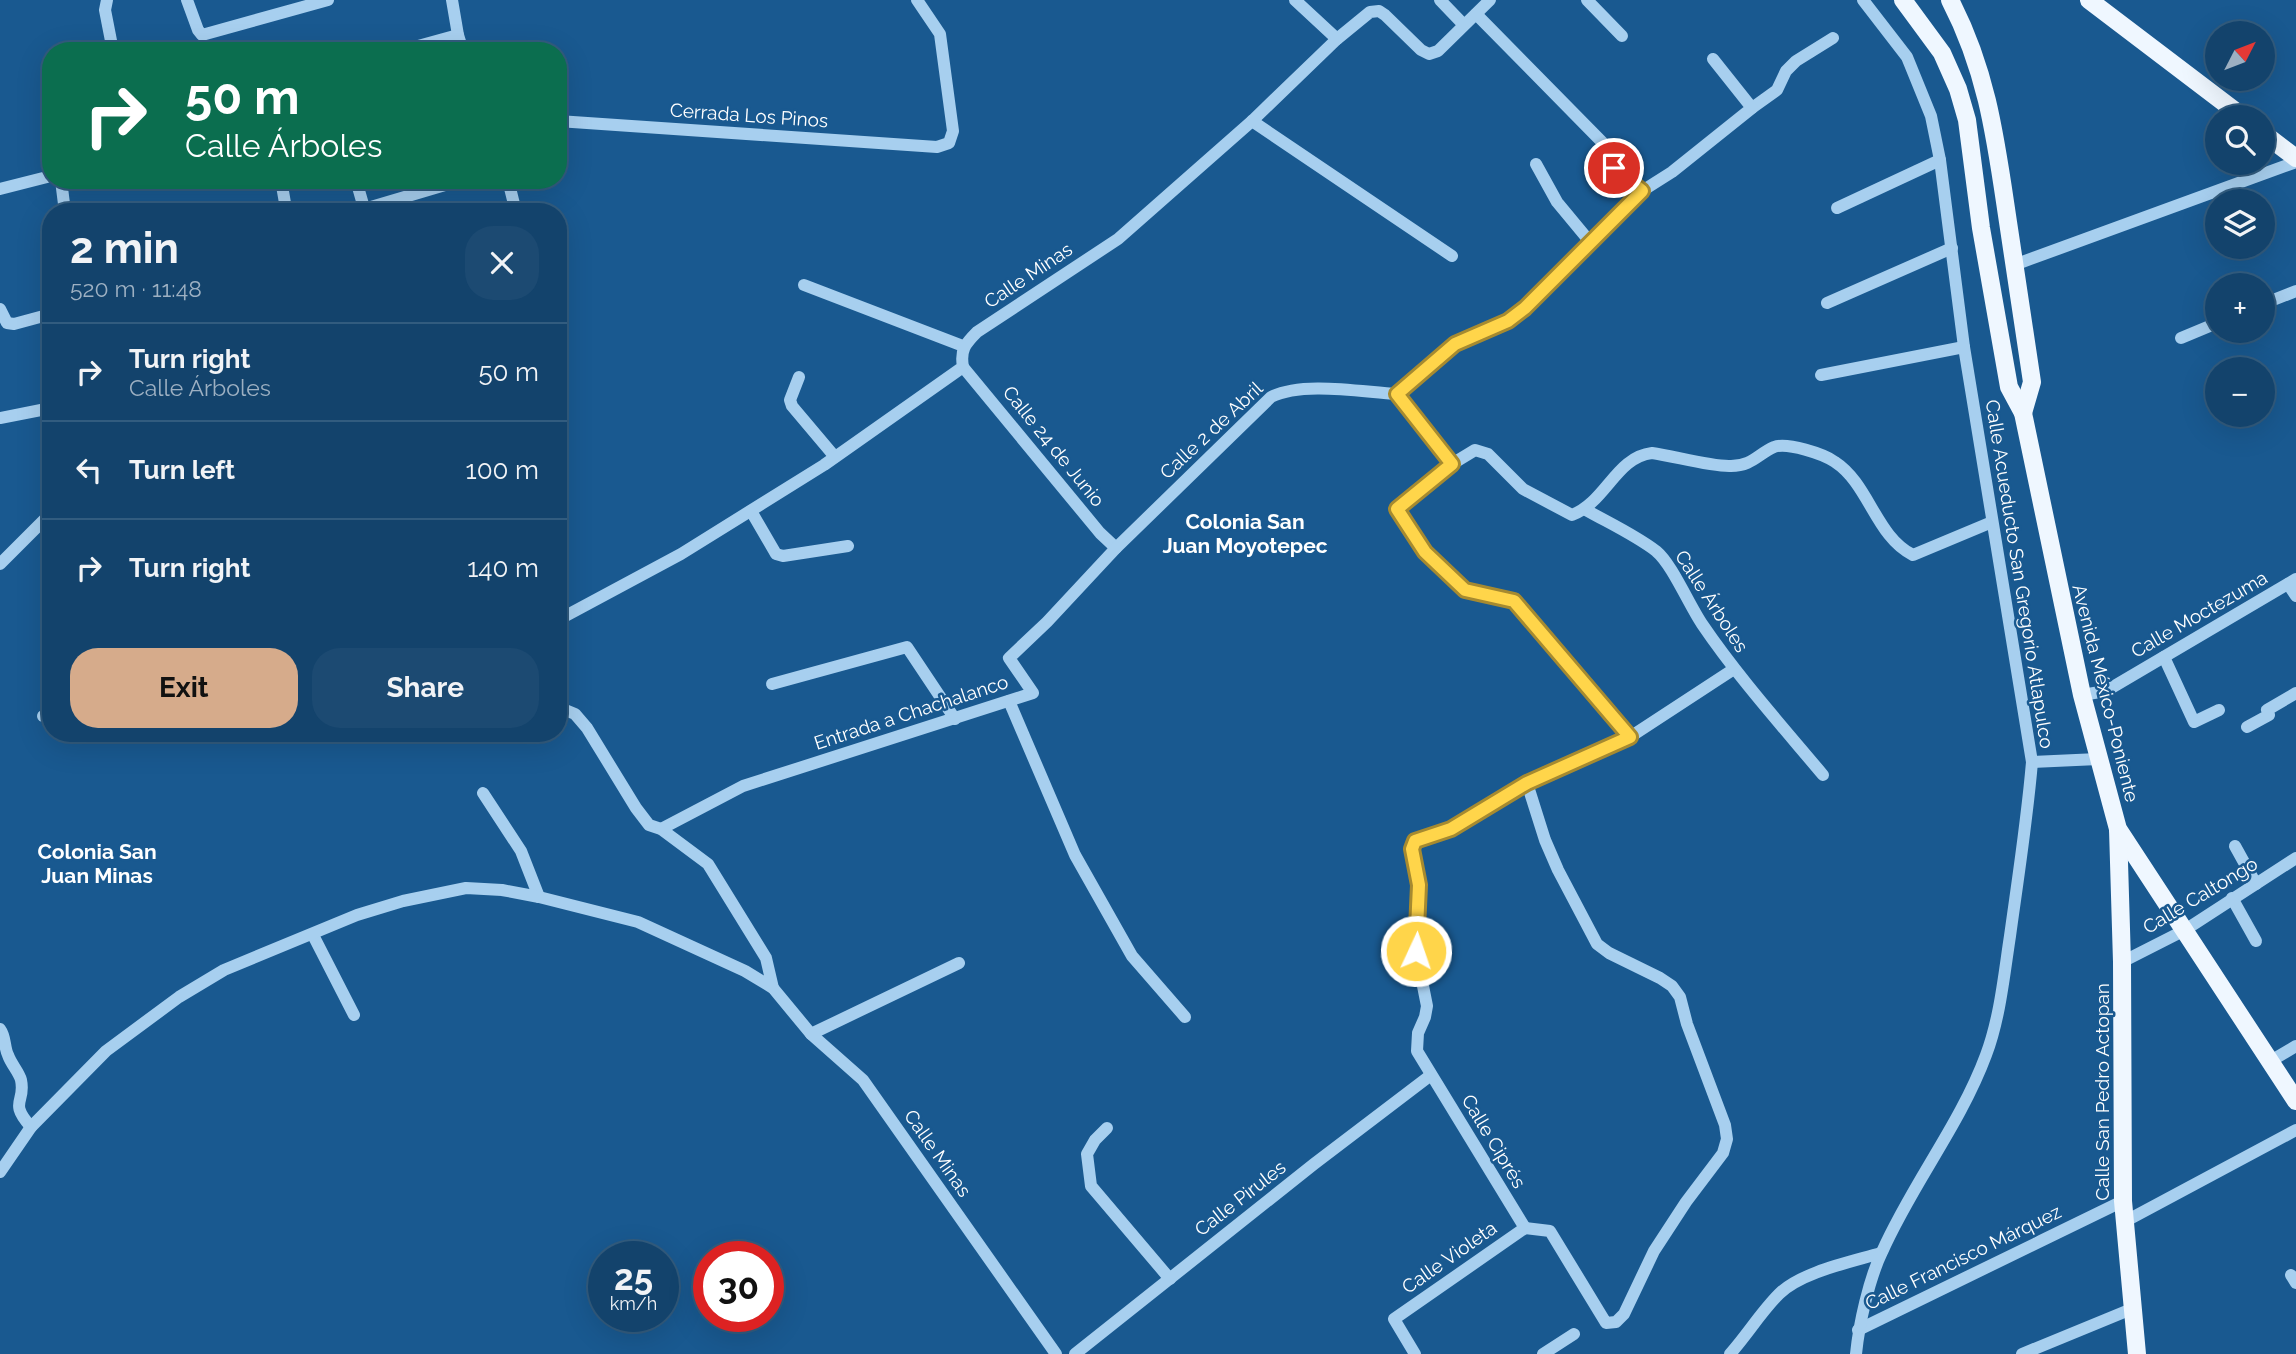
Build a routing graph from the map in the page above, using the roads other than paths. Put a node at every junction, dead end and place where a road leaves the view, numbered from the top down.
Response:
1 (107, 0) edge
2 (187, 0) edge
3 (328, 0) edge
4 (452, 0) edge
5 (917, 0) edge
6 (1296, 0) edge
7 (1440, 0) edge
8 (1490, 0) edge
9 (1587, 0) edge
10 (1863, 0) edge
11 (1903, 0) edge
12 (1950, 0) edge
13 (2089, 0) edge
14 (1476, 14) junction
15 (1463, 24) junction
16 (458, 35) junction
17 (1622, 36) dead end
18 (1833, 38) dead end
19 (1337, 39) junction
20 (111, 42) edge
21 (428, 42) edge
22 (460, 42) edge
23 (1713, 59) dead end
24 (2227, 105) edge
25 (1752, 108) junction
26 (1252, 121) junction
27 (567, 122) edge
28 (2275, 143) edge
29 (1940, 160) junction
30 (2296, 160) edge
31 (1536, 164) dead end
32 (42, 178) edge
33 (0, 189) edge
34 (432, 189) edge
35 (1642, 191) junction
36 (383, 203) edge
37 (1837, 208) dead end
38 (1591, 243) junction
39 (1952, 248) junction
40 (1452, 256) dead end
41 (2014, 265) junction
42 (803, 285) dead end
43 (2296, 291) edge
44 (2275, 299) edge
45 (1826, 303) dead end
46 (0, 309) edge
47 (42, 316) edge
48 (2205, 328) edge
49 (2181, 338) dead end
50 (963, 346) junction
51 (1964, 348) junction
52 (963, 367) junction
53 (1821, 375) dead end
54 (799, 377) dead end
55 (1397, 394) junction
56 (42, 410) edge
57 (2023, 413) junction
58 (0, 418) edge
59 (835, 457) junction
60 (1452, 464) junction
61 (1586, 510) junction
62 (751, 511) junction
63 (42, 522) edge
64 (1992, 522) junction
65 (848, 546) dead end
66 (1116, 548) junction
67 (0, 564) edge
68 (2292, 581) edge
69 (2296, 596) edge
70 (567, 615) edge
71 (2164, 657) junction
72 (1734, 669) junction
73 (772, 684) dead end
74 (2296, 693) edge
75 (2082, 695) junction
76 (1009, 701) junction
77 (567, 710) edge
78 (2219, 710) dead end
79 (955, 719) junction
80 (2247, 727) dead end
81 (1630, 737) junction
82 (2098, 759) junction
83 (2032, 762) junction
84 (1823, 775) dead end
85 (1527, 783) junction
86 (483, 793) dead end
87 (661, 829) junction
88 (2118, 829) junction
89 (2235, 846) dead end
90 (2296, 858) edge
91 (2256, 884) junction
92 (539, 897) junction
93 (2232, 898) junction
94 (2185, 930) junction
95 (313, 935) junction
96 (2256, 941) dead end
97 (2122, 962) junction
98 (959, 963) dead end
99 (773, 988) junction
100 (354, 1015) dead end
101 (1185, 1017) dead end
102 (0, 1029) edge
103 (811, 1034) junction
104 (2296, 1046) edge
105 (2269, 1062) junction
106 (1431, 1075) junction
107 (2296, 1101) edge
108 (31, 1127) junction
109 (1107, 1128) dead end
110 (2296, 1130) edge
111 (0, 1172) edge
112 (2123, 1201) junction
113 (2124, 1223) junction
114 (1525, 1228) junction
115 (1881, 1253) junction
116 (1170, 1279) junction
117 (2134, 1308) junction
118 (1858, 1330) junction
119 (1574, 1334) dead end
120 (1056, 1354) edge
121 (1076, 1354) edge
122 (1415, 1354) edge
123 (1543, 1354) edge
124 (1730, 1354) edge
125 (1856, 1354) edge
126 (2022, 1354) edge
127 (2137, 1354) edge

1 - 20 street
2 - 3 street
4 - 16 street
5 - 27 street, Cerrada Los Pinos
6 - 19 street
7 - 15 street
8 - 14 street, Calle Minas
9 - 17 street
10 - 29 street, Calle Acueducto San Gregorio Atlapulco
11 - 57 main road, Avenida México-Poniente
12 - 41 main road, Avenida México-Poniente
13 - 24 main road
14 - 15 street, Calle Minas
14 - 35 street
15 - 19 street, Calle Minas
16 - 21 street
16 - 22 street
18 - 25 street
19 - 26 street, Calle Minas
23 - 25 street
25 - 35 street
26 - 40 street
26 - 50 street, Calle Minas
28 - 30 main road
29 - 37 street
29 - 39 street, Calle Acueducto San Gregorio Atlapulco
30 - 41 street
31 - 38 street
32 - 33 street
34 - 36 street
35 - 38 street
38 - 55 street
39 - 45 street
39 - 51 street, Calle Acueducto San Gregorio Atlapulco
41 - 57 main road, Avenida México-Poniente
42 - 50 street
43 - 44 street
46 - 47 street
48 - 49 street
50 - 52 street
51 - 53 street
51 - 64 street, Calle Acueducto San Gregorio Atlapulco
52 - 59 street
52 - 66 street, Calle 24 de Junio
54 - 59 street
55 - 60 street
55 - 66 street, Calle 2 de Abril
56 - 58 street
57 - 75 main road, Avenida México-Poniente
59 - 62 street
60 - 61 street
60 - 81 street
61 - 64 street
61 - 72 street, Calle Árboles
62 - 65 street
62 - 70 street
63 - 67 street
64 - 83 street, Calle Acueducto San Gregorio Atlapulco
66 - 76 street, Entrada a Chachalanco
68 - 69 street
68 - 71 street, Calle Moctezuma
71 - 75 street, Calle Moctezuma
71 - 78 street
72 - 81 street, Calle Árboles
72 - 84 street, Calle Árboles
73 - 79 street
74 - 80 street
75 - 82 main road, Avenida México-Poniente
76 - 79 street, Entrada a Chachalanco
76 - 101 street
77 - 87 street
79 - 87 street, Entrada a Chachalanco
81 - 85 street, Calle Árboles
82 - 83 street
82 - 88 main road, Avenida México-Poniente
83 - 115 street, Calle Acueducto San Gregorio Atlapulco
85 - 106 street, Calle Árboles
85 - 114 street
86 - 92 street
87 - 99 street
88 - 94 main road, Avenida México-Poniente
88 - 97 main road, Calle San Pedro Actopan
89 - 91 street
90 - 91 street, Calle Caltongo
91 - 93 street, Calle Caltongo
92 - 95 street
92 - 99 street
93 - 94 street, Calle Caltongo
93 - 96 street
94 - 97 street, Calle Caltongo
94 - 105 main road, Avenida México-Poniente
95 - 100 street
95 - 108 street
97 - 112 main road, Calle San Pedro Actopan
98 - 103 street
99 - 103 street, Calle Minas
102 - 108 street
103 - 120 street, Calle Minas
104 - 105 street
105 - 107 main road, Avenida México-Poniente
106 - 114 street, Calle Ciprés
106 - 116 street, Calle Pirules
108 - 111 street
109 - 116 street
110 - 113 street
112 - 113 main road, Calle San Pedro Actopan
112 - 118 street, Calle Francisco Márquez
113 - 117 main road, Calle San Pedro Actopan
114 - 122 street, Calle Violeta
115 - 118 street, Calle Acueducto San Gregorio Atlapulco
115 - 124 street, Calle Francisco Márquez
116 - 121 street, Calle Pirules
117 - 126 street
117 - 127 main road, Calle San Pedro Actopan
118 - 125 street, Calle Acueducto San Gregorio Atlapulco
119 - 123 street

